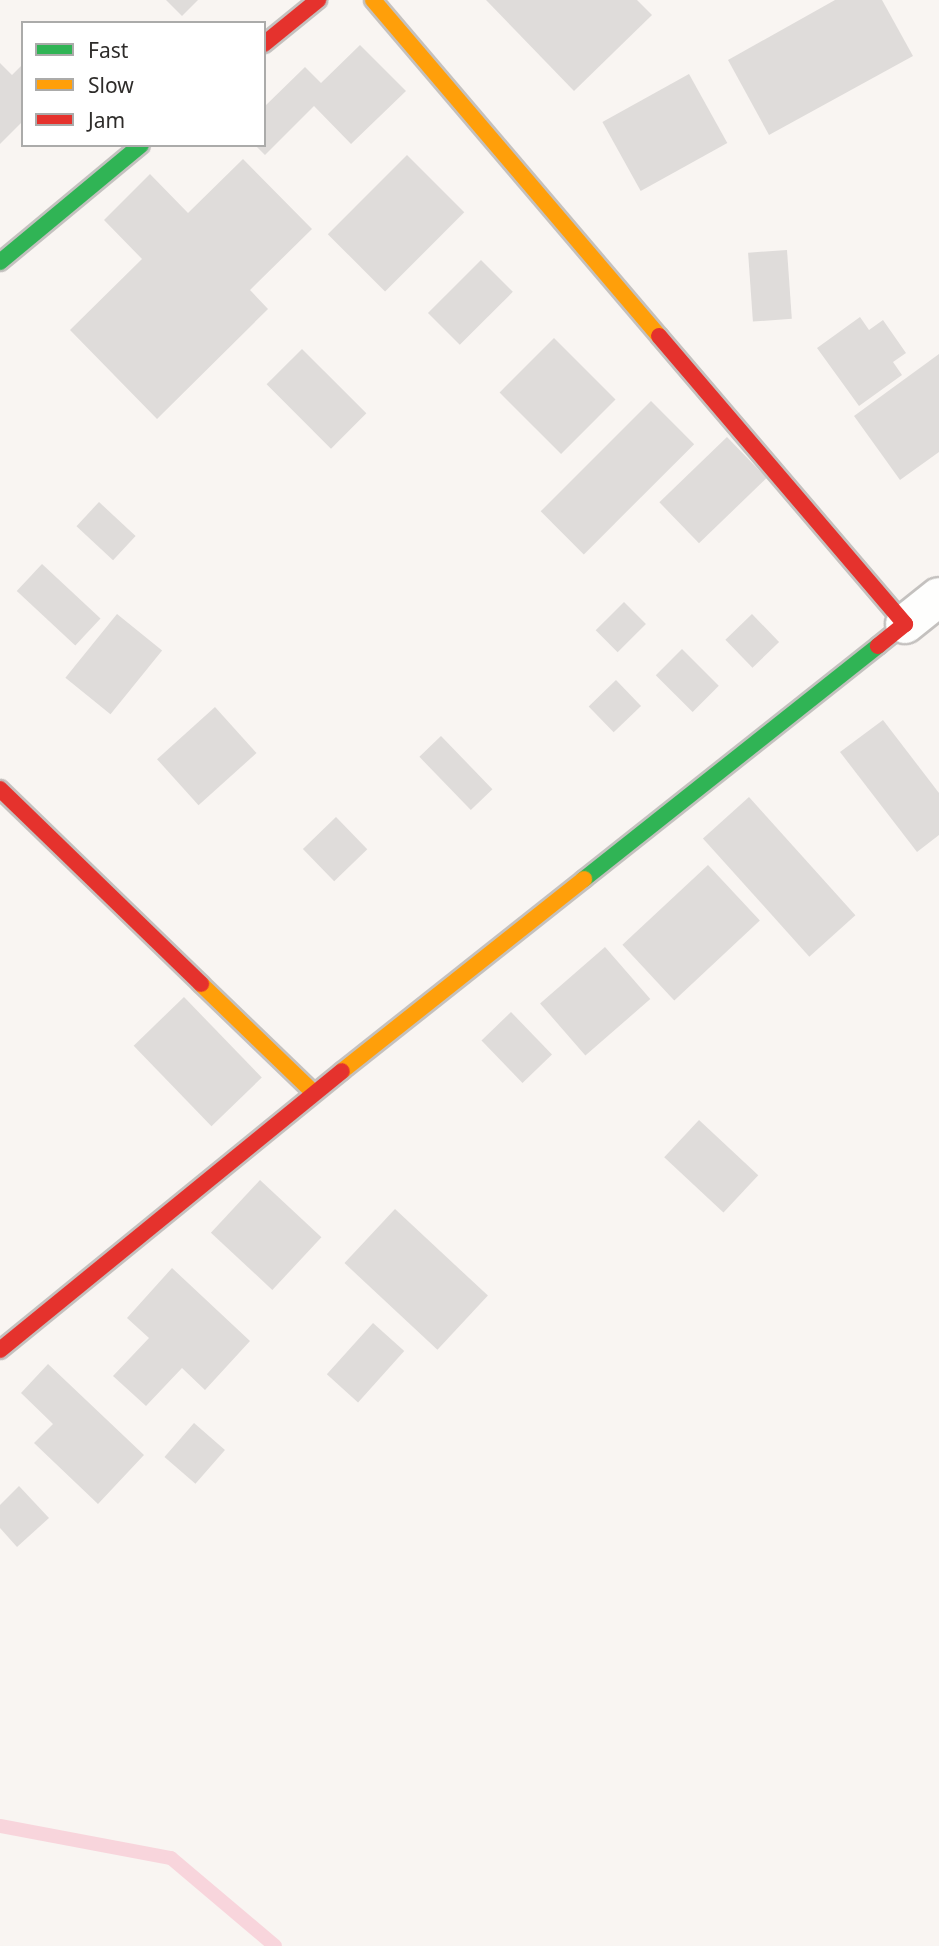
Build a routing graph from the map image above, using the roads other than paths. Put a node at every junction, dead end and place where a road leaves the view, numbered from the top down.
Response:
1 (318, 0) edge
2 (373, 0) edge
3 (266, 42) edge
4 (139, 147) edge
5 (0, 262) edge
6 (939, 597) edge
7 (905, 624) junction
8 (0, 789) edge
9 (314, 1093) junction
10 (0, 1350) edge

1 - 3 street
2 - 7 street
4 - 5 street
6 - 7 street
7 - 9 street
8 - 9 street
9 - 10 street

